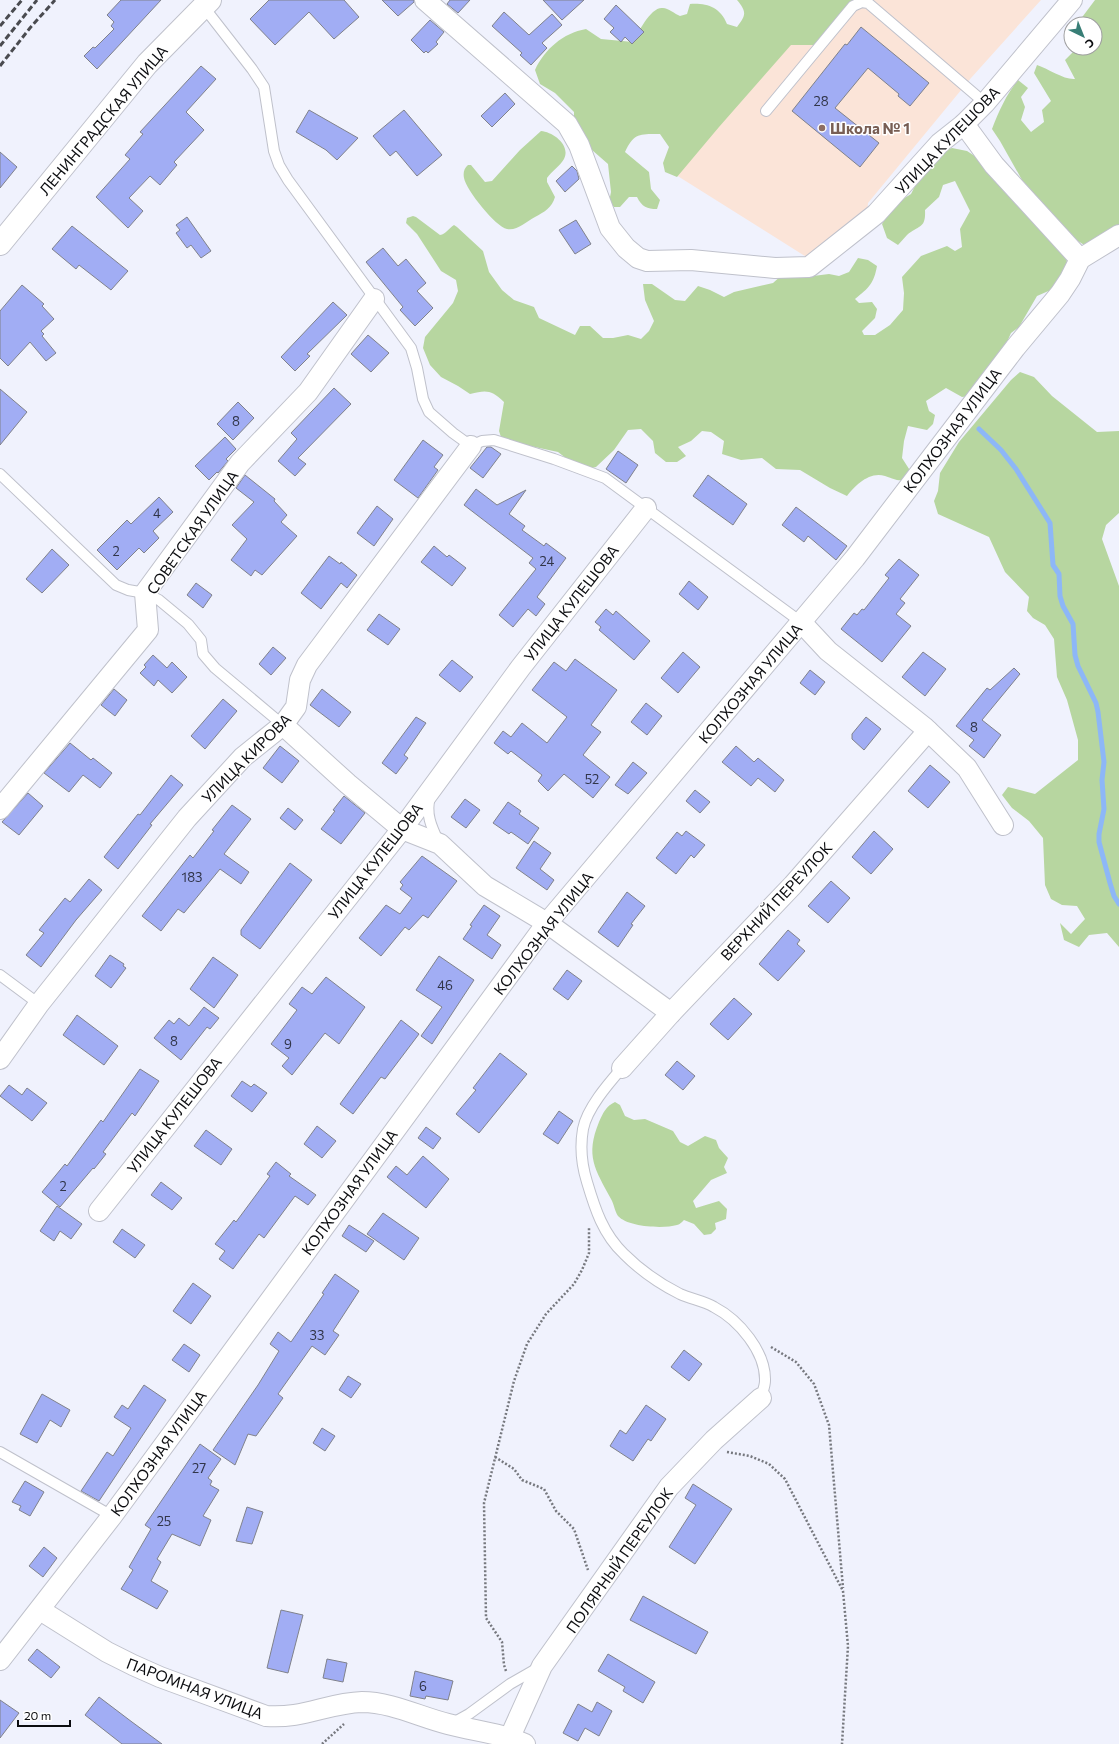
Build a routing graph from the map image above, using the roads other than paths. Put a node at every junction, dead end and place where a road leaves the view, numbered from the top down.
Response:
1 (425, 0) edge
2 (1072, 0) edge
3 (206, 3) edge
4 (984, 103) junction
5 (766, 111) dead end
6 (964, 124) junction
7 (1119, 235) edge
8 (0, 244) edge
9 (1080, 259) junction
10 (374, 299) junction
11 (471, 446) junction
12 (0, 474) edge
13 (646, 508) junction
14 (146, 593) junction
15 (801, 622) junction
16 (283, 725) junction
17 (928, 731) junction
18 (433, 788) junction
19 (0, 809) edge
20 (1003, 825) dead end
21 (402, 829) junction
22 (440, 844) junction
23 (547, 923) junction
24 (0, 975) edge
25 (39, 1004) junction
26 (671, 1013) junction
27 (0, 1059) edge
28 (622, 1068) joint
29 (99, 1211) dead end
30 (761, 1398) joint
31 (0, 1452) edge
32 (112, 1516) junction
33 (40, 1610) junction
34 (0, 1660) edge
35 (542, 1666) junction
36 (449, 1725) junction
37 (515, 1742) edge

1 - 6 street, УЛИЦА КУЛЕШОВА
2 - 4 street, УЛИЦА КУЛЕШОВА
3 - 8 main road, ЛЕНИНГРАДСКАЯ УЛИЦА
3 - 10 lane
4 - 5 lane
4 - 6 street, УЛИЦА КУЛЕШОВА
6 - 9 street
7 - 9 street
9 - 15 street, КОЛХОЗНАЯ УЛИЦА
10 - 11 lane
10 - 14 street, СОВЕТСКАЯ УЛИЦА
11 - 13 lane
11 - 16 street, УЛИЦА КИРОВА
12 - 14 lane
13 - 15 lane
13 - 18 street, УЛИЦА КУЛЕШОВА
14 - 16 lane
14 - 19 street, СОВЕТСКАЯ УЛИЦА
15 - 17 street
15 - 23 street, КОЛХОЗНАЯ УЛИЦА
16 - 21 street
16 - 25 street, УЛИЦА КИРОВА
17 - 20 street
17 - 26 street, ВЕРХНИЙ ПЕРЕУЛОК
18 - 21 street, УЛИЦА КУЛЕШОВА
18 - 22 lane
21 - 22 street
21 - 29 street, УЛИЦА КУЛЕШОВА
22 - 23 street
23 - 26 street
23 - 32 street, КОЛХОЗНАЯ УЛИЦА
24 - 25 lane
25 - 27 street, УЛИЦА КИРОВА
26 - 28 street, ВЕРХНИЙ ПЕРЕУЛОК
28 - 30 lane
30 - 35 street, ПОЛЯРНЫЙ ПЕРЕУЛОК
31 - 32 lane
32 - 33 street, КОЛХОЗНАЯ УЛИЦА
33 - 34 street, КОЛХОЗНАЯ УЛИЦА
33 - 36 street, ПАРОМНАЯ УЛИЦА
35 - 36 lane
35 - 37 street, ПОЛЯРНЫЙ ПЕРЕУЛОК
36 - 37 street, ПАРОМНАЯ УЛИЦА

